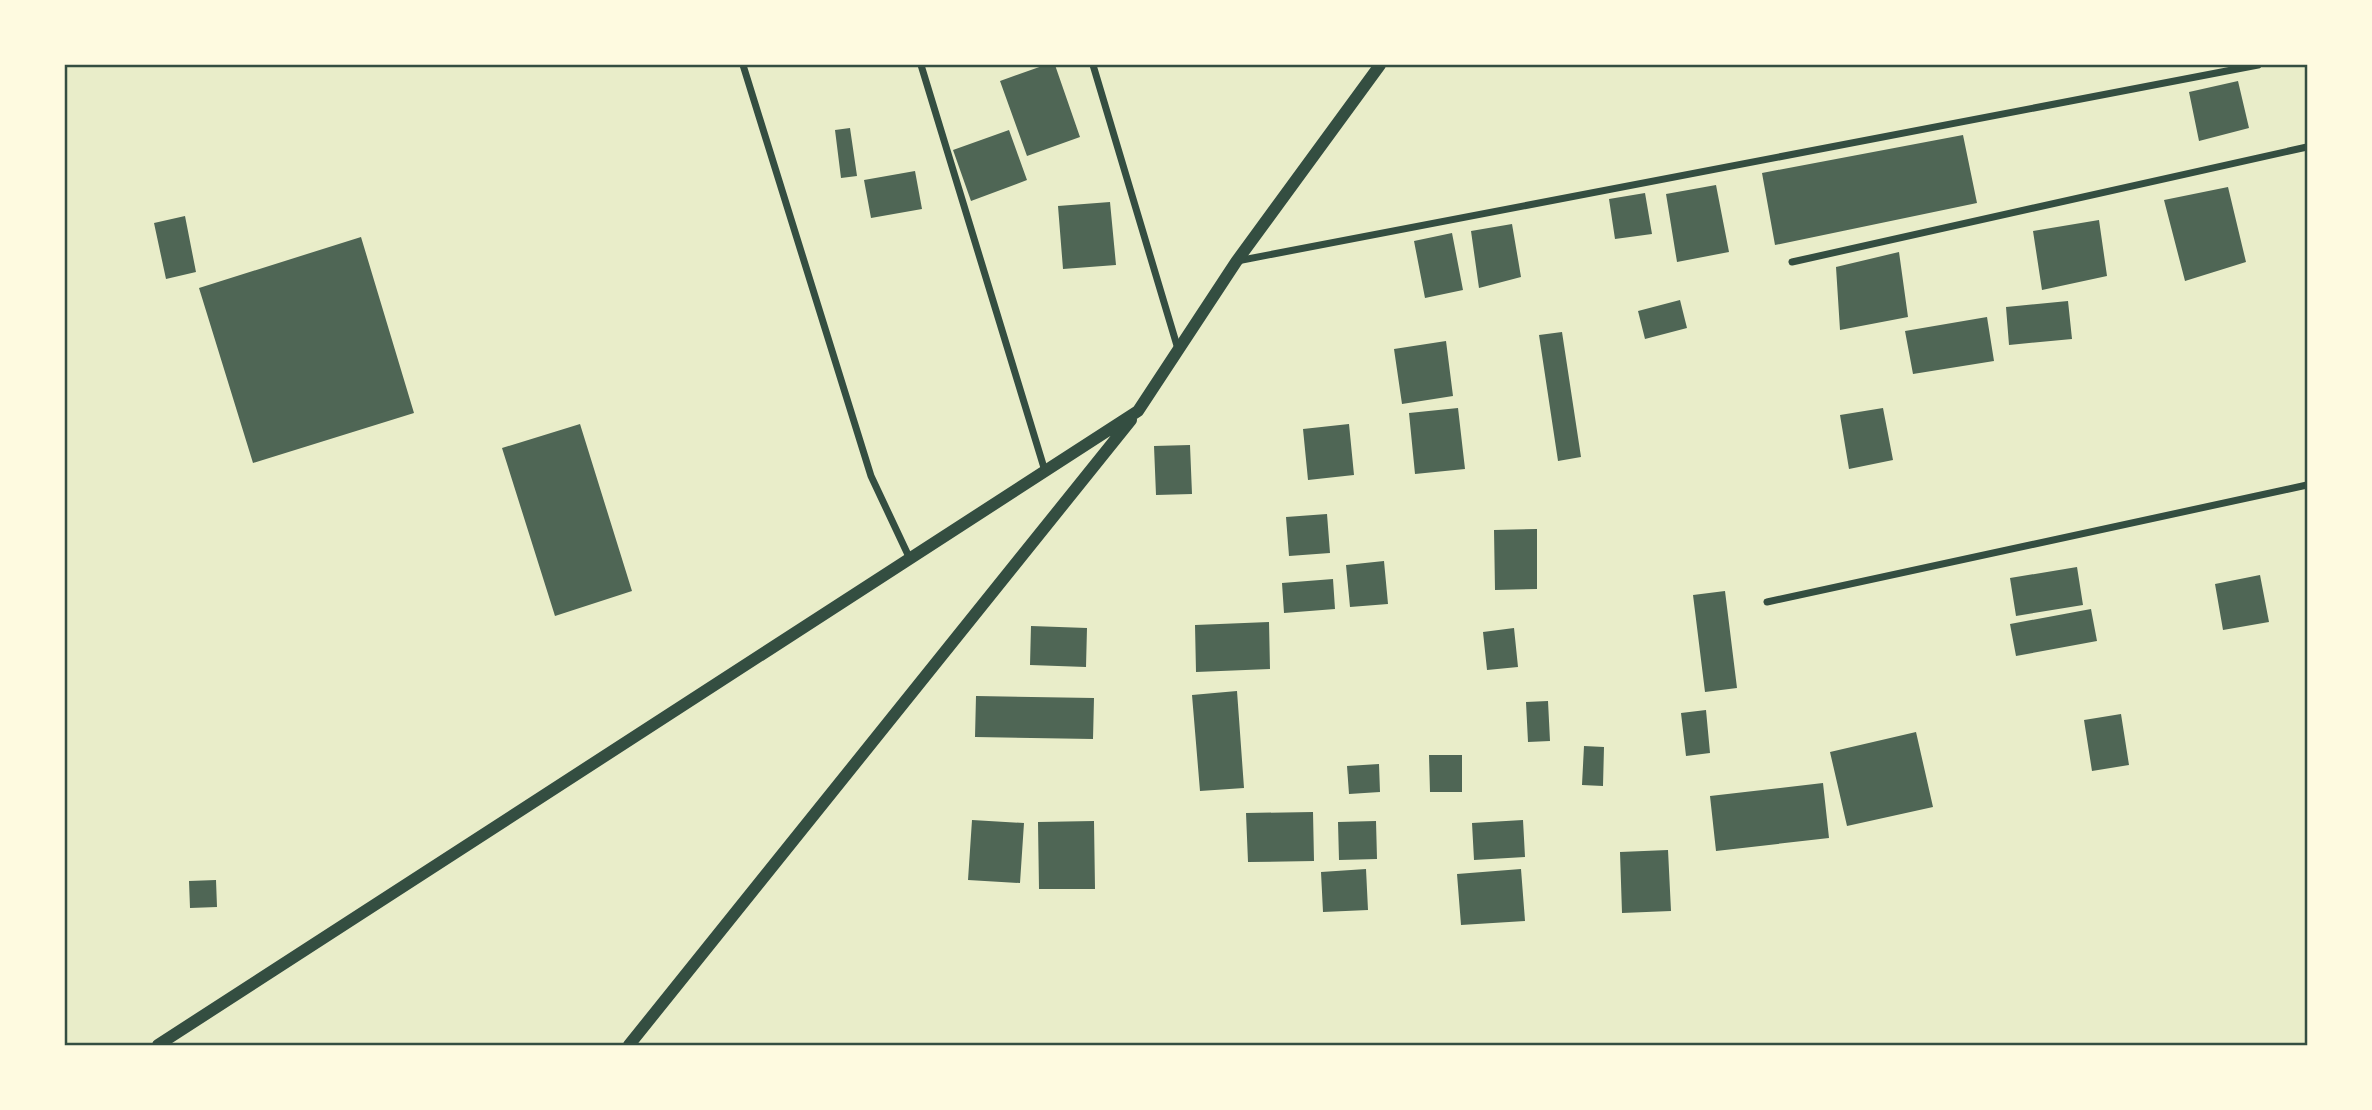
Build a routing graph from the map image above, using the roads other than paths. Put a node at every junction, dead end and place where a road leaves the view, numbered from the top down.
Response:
1 (743, 65) edge
2 (921, 65) edge
3 (1093, 65) edge
4 (1380, 65) edge
5 (2258, 65) edge
6 (2307, 147) edge
7 (1236, 261) junction
8 (1792, 262) dead end
9 (1178, 349) junction
10 (1138, 411) junction
11 (1045, 471) junction
12 (2307, 485) edge
13 (910, 559) junction
14 (1767, 602) dead end
15 (158, 1045) edge
16 (629, 1045) edge

1 - 13 street
2 - 11 street
3 - 9 street
4 - 7 street
5 - 7 street
6 - 8 street
7 - 9 street
9 - 10 street
10 - 11 street
10 - 16 street
11 - 13 street
12 - 14 street
13 - 15 street

